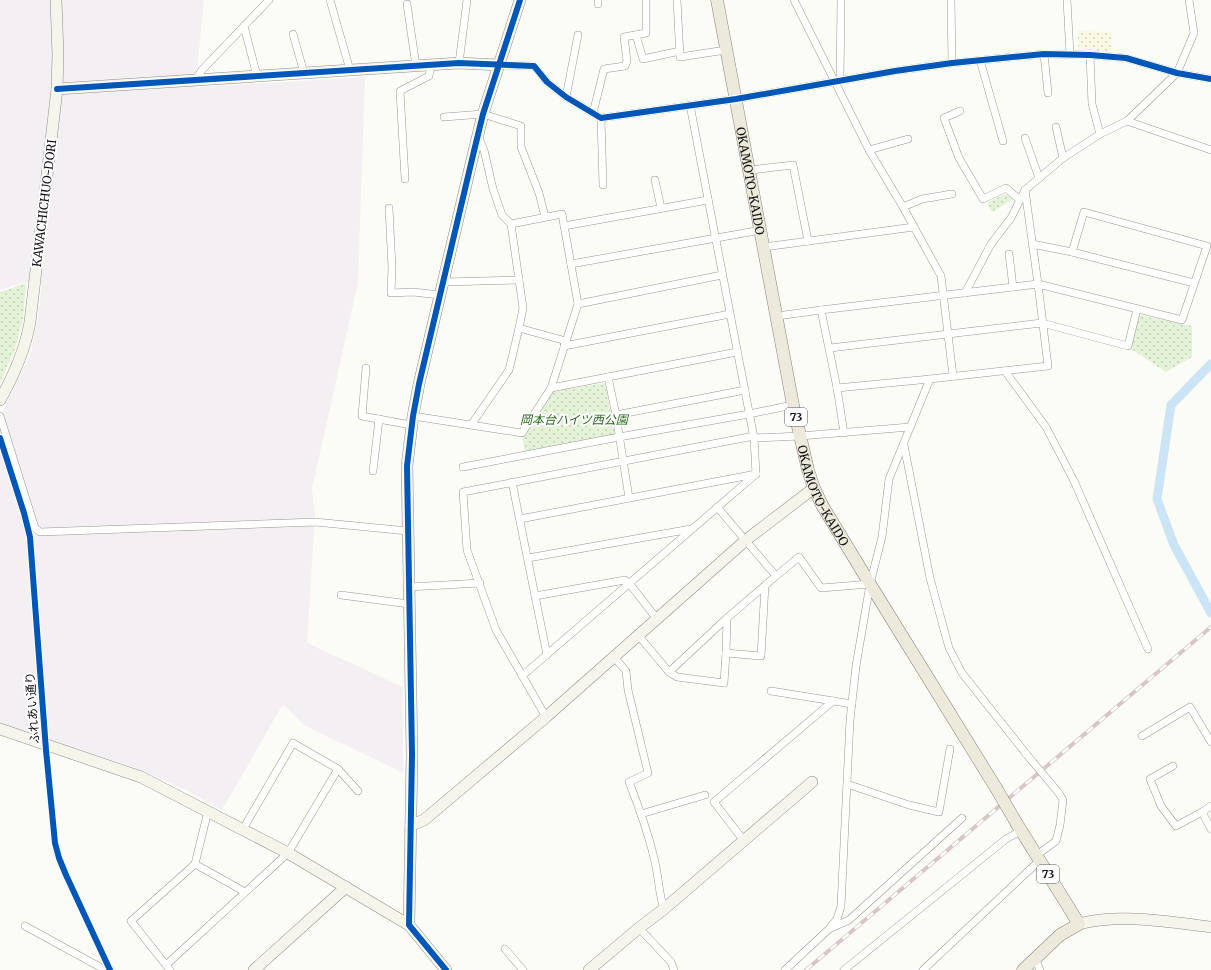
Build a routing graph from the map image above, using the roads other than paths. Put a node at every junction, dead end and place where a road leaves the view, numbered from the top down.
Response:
1 (56, 0) edge
2 (268, 0) edge
3 (330, 0) edge
4 (467, 0) edge
5 (520, 0) edge
6 (646, 0) edge
7 (677, 0) edge
8 (717, 0) edge
9 (794, 0) edge
10 (841, 0) edge
11 (951, 0) edge
12 (1067, 0) edge
13 (1189, 0) edge
14 (407, 4) dead end
15 (244, 26) junction
16 (293, 34) dead end
17 (636, 35) junction
18 (578, 36) dead end
19 (726, 50) junction
20 (680, 51) junction
21 (1044, 54) junction
22 (1070, 54) junction
23 (1090, 54) junction
24 (980, 60) junction
25 (459, 63) junction
26 (952, 63) junction
27 (431, 65) junction
28 (498, 65) junction
29 (416, 66) junction
30 (350, 70) junction
31 (304, 73) junction
32 (1177, 73) junction
33 (257, 76) junction
34 (1211, 79) edge
35 (195, 80) junction
36 (837, 81) junction
37 (58, 89) junction
38 (1048, 93) dead end
39 (566, 97) junction
40 (736, 99) junction
41 (690, 105) junction
42 (960, 111) dead end
43 (593, 113) junction
44 (483, 114) junction
45 (444, 116) dead end
46 (601, 118) junction
47 (1128, 121) junction
48 (1056, 127) dead end
49 (1100, 134) junction
50 (478, 136) junction
51 (1025, 138) dead end
52 (908, 139) dead end
53 (1004, 141) dead end
54 (869, 150) junction
55 (1211, 150) edge
56 (1063, 158) junction
57 (750, 170) junction
58 (1039, 178) junction
59 (405, 179) dead end
60 (655, 180) dead end
61 (603, 185) dead end
62 (1024, 190) junction
63 (952, 194) dead end
64 (708, 200) junction
65 (1020, 200) junction
66 (903, 207) junction
67 (389, 208) dead end
68 (661, 208) junction
69 (545, 217) junction
70 (511, 224) junction
71 (564, 226) junction
72 (914, 227) junction
73 (761, 230) junction
74 (715, 238) junction
75 (808, 241) junction
76 (1032, 244) junction
77 (764, 247) junction
78 (1072, 252) junction
79 (1009, 254) dead end
80 (571, 264) junction
81 (722, 275) junction
82 (519, 280) junction
83 (444, 282) junction
84 (1038, 284) junction
85 (1194, 284) junction
86 (1013, 287) junction
87 (964, 293) junction
88 (440, 295) junction
89 (942, 296) junction
90 (578, 304) junction
91 (1137, 309) junction
92 (821, 310) junction
93 (730, 314) junction
94 (778, 316) junction
95 (1042, 323) junction
96 (519, 328) junction
97 (947, 334) junction
98 (565, 343) junction
99 (830, 348) junction
100 (737, 352) junction
101 (366, 368) dead end
102 (1005, 371) junction
103 (953, 376) junction
104 (608, 377) junction
105 (930, 380) junction
106 (551, 388) junction
107 (838, 388) junction
108 (745, 390) junction
109 (0, 400) edge
110 (793, 404) junction
111 (616, 414) junction
112 (749, 414) junction
113 (0, 416) edge
114 (379, 419) junction
115 (412, 420) junction
116 (471, 425) junction
117 (910, 427) junction
118 (844, 433) junction
119 (800, 436) junction
120 (619, 437) junction
121 (754, 437) junction
122 (904, 444) junction
123 (623, 461) junction
124 (463, 467) dead end
125 (373, 471) dead end
126 (756, 474) junction
127 (512, 482) junction
128 (814, 488) junction
129 (628, 498) junction
130 (717, 507) junction
131 (520, 519) junction
132 (692, 528) junction
133 (408, 531) junction
134 (746, 540) junction
135 (528, 558) junction
136 (776, 576) junction
137 (480, 584) junction
138 (629, 584) junction
139 (870, 584) junction
140 (765, 585) junction
141 (409, 587) junction
142 (341, 595) dead end
143 (536, 596) junction
144 (410, 604) junction
145 (727, 618) junction
146 (657, 619) junction
147 (638, 635) junction
148 (1148, 649) dead end
149 (726, 653) junction
150 (547, 655) junction
151 (614, 656) junction
152 (669, 672) junction
153 (522, 676) junction
154 (771, 691) dead end
155 (833, 701) junction
156 (852, 704) junction
157 (546, 717) junction
158 (0, 729) edge
159 (1142, 736) dead end
160 (1211, 742) edge
161 (950, 749) dead end
162 (1173, 766) dead end
163 (338, 769) junction
164 (812, 782) dead end
165 (847, 784) junction
166 (358, 791) dead end
167 (705, 795) dead end
168 (1211, 806) edge
169 (208, 811) junction
170 (1202, 812) junction
171 (641, 814) junction
172 (962, 818) dead end
173 (411, 825) junction
174 (1020, 827) junction
175 (243, 829) junction
176 (1211, 829) edge
177 (744, 841) junction
178 (288, 853) junction
179 (1039, 857) junction
180 (195, 864) junction
181 (346, 887) junction
182 (245, 892) junction
183 (664, 909) junction
184 (1079, 924) junction
185 (409, 925) junction
186 (24, 926) dead end
187 (1211, 927) edge
188 (639, 928) junction
189 (829, 929) junction
190 (505, 949) dead end
191 (1035, 958) junction
192 (854, 967) edge
193 (168, 968) edge
194 (110, 969) edge
195 (254, 970) edge
196 (446, 970) edge
197 (523, 970) edge
198 (589, 970) edge
199 (674, 970) edge
200 (786, 970) edge
201 (844, 970) edge
202 (923, 970) edge
203 (1023, 970) edge
204 (1040, 970) edge

1 - 37 street, KAWACHICHUO-DORI
2 - 15 street
3 - 30 street
4 - 25 street
5 - 28 street
6 - 17 street
7 - 20 street
8 - 19 main road, OKAMOTO-KAIDO / 73
9 - 36 street
10 - 36 street
11 - 26 street
12 - 22 street
13 - 32 street
14 - 29 street
15 - 33 street
15 - 35 street
16 - 31 street
17 - 20 street
17 - 43 street
18 - 39 street
19 - 20 street
19 - 40 main road, OKAMOTO-KAIDO / 73
21 - 22 street
21 - 24 street
21 - 38 street
22 - 23 street
23 - 32 street
23 - 49 street
24 - 26 street
24 - 53 street
25 - 27 street
25 - 28 street
26 - 36 street
27 - 29 street
27 - 59 street
28 - 39 street
28 - 44 street
29 - 30 street
30 - 31 street
31 - 33 street
32 - 34 street
32 - 47 street
33 - 35 street
35 - 37 street
36 - 40 street
36 - 54 street
37 - 109 street, KAWACHICHUO-DORI
39 - 43 street
40 - 41 street
40 - 57 main road, OKAMOTO-KAIDO / 73
41 - 46 street
41 - 64 street
42 - 65 street
43 - 46 street
44 - 45 street
44 - 50 street
44 - 69 street
46 - 61 street
47 - 49 street
47 - 55 street
48 - 56 street
49 - 56 street
50 - 70 street
50 - 83 street
51 - 58 street
52 - 54 street
54 - 66 street
56 - 58 street
57 - 73 main road, OKAMOTO-KAIDO / 73
57 - 75 street
58 - 62 street
60 - 68 street
62 - 65 street
62 - 76 street
63 - 66 street
64 - 68 street
64 - 74 street
65 - 87 street
66 - 72 street
67 - 88 street
68 - 71 street
69 - 70 street
69 - 71 street
70 - 82 street
71 - 80 street
72 - 75 street
72 - 89 street
73 - 74 street
73 - 77 main road, OKAMOTO-KAIDO / 73
74 - 80 street
74 - 81 street
75 - 77 street
76 - 78 street
76 - 84 street
77 - 94 main road, OKAMOTO-KAIDO / 73
78 - 85 street
78 - 85 street
79 - 86 street
80 - 90 street
81 - 90 street
81 - 93 street
82 - 83 street
82 - 96 street
83 - 88 street
84 - 86 street
84 - 91 street
84 - 95 street
85 - 91 street
86 - 87 street
87 - 89 street
88 - 115 street
89 - 92 street
89 - 97 street
90 - 98 street
91 - 95 street
92 - 94 street
92 - 99 street
93 - 98 street
93 - 100 street
94 - 110 main road, OKAMOTO-KAIDO / 73
95 - 97 street
95 - 102 street
96 - 98 street
96 - 116 street
97 - 99 street
97 - 103 street
98 - 106 street
99 - 107 street
100 - 104 street
100 - 108 street
101 - 114 street
102 - 103 street
102 - 148 street
103 - 105 street
104 - 106 street
104 - 111 street
105 - 107 street
105 - 117 street
106 - 116 street
107 - 118 street
108 - 111 street
108 - 112 street
110 - 112 street
110 - 119 main road, OKAMOTO-KAIDO / 73
111 - 120 street
112 - 120 street
112 - 121 street
113 - 133 street
114 - 115 street
114 - 125 street
115 - 116 street
115 - 133 street
117 - 118 street
117 - 122 street
118 - 119 street
119 - 121 street
119 - 128 main road, OKAMOTO-KAIDO / 73
120 - 123 street
120 - 124 street
121 - 123 street
121 - 126 street
122 - 139 street
122 - 179 street, bridge
123 - 127 street
123 - 129 street
126 - 129 street
126 - 130 street
127 - 131 street
127 - 137 street
128 - 134 street
128 - 139 main road, OKAMOTO-KAIDO / 73
129 - 131 street
130 - 132 street
130 - 134 street
131 - 135 street
132 - 135 street
132 - 138 street
133 - 141 street
134 - 136 street
134 - 146 street
135 - 143 street
136 - 139 street
136 - 140 street
137 - 141 street
137 - 153 street
138 - 143 street
138 - 146 street
138 - 150 street
139 - 156 street
139 - 174 main road, OKAMOTO-KAIDO / 73, bridge
140 - 145 street
140 - 149 street
141 - 144 street
142 - 144 street
143 - 150 street
144 - 173 street
145 - 149 street
145 - 152 street
146 - 147 street
147 - 151 street
147 - 152 street
149 - 152 street
150 - 153 street
151 - 157 street
151 - 171 street
153 - 157 street
154 - 155 street
155 - 156 street
155 - 177 street
156 - 165 street
157 - 173 street
158 - 169 street
159 - 160 street
161 - 165 street
162 - 170 street
163 - 166 street
163 - 175 street
163 - 178 street
164 - 177 street
165 - 189 street
167 - 171 street
168 - 170 street
169 - 175 street
169 - 180 street
170 - 176 street
171 - 183 street
172 - 189 street
173 - 185 street
174 - 179 main road, 73
174 - 192 street
175 - 178 street
177 - 183 street
178 - 181 street
178 - 182 street
179 - 184 main road, 73
179 - 202 street
180 - 182 street
180 - 193 street
181 - 185 street
181 - 195 street
182 - 193 street
183 - 188 street
184 - 187 street
184 - 191 main road
185 - 196 street
186 - 194 street
188 - 198 street
188 - 199 street
189 - 200 street
190 - 197 street
191 - 203 main road
191 - 204 street
192 - 201 street

